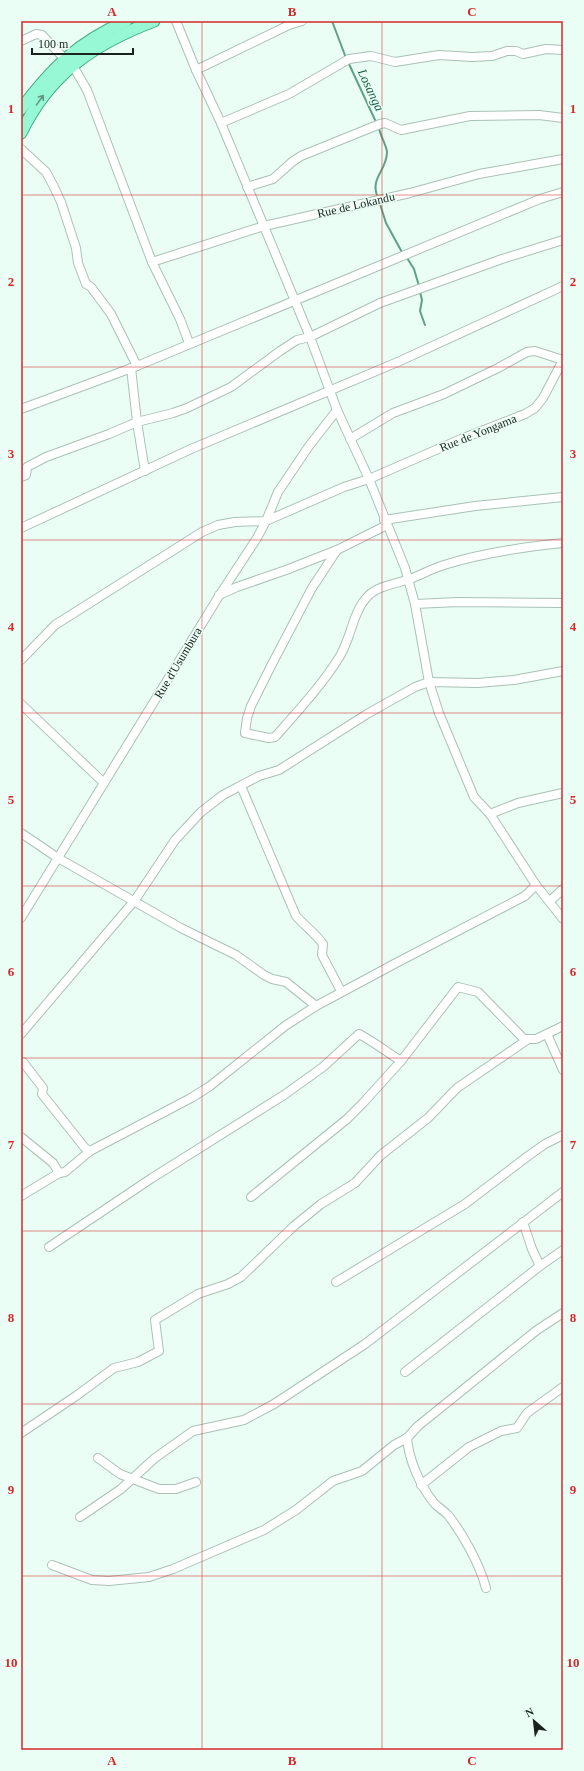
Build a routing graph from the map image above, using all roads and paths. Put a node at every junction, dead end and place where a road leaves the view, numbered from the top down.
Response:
1 (126, 21) edge
2 (154, 21) edge
3 (176, 21) edge
4 (302, 21) edge
5 (21, 41) edge
6 (563, 50) edge
7 (68, 62) junction
8 (196, 70) junction
9 (21, 109) edge
10 (563, 118) edge
11 (221, 123) junction
12 (21, 133) edge
13 (21, 149) edge
14 (563, 159) edge
15 (247, 187) junction
16 (563, 192) edge
17 (264, 226) junction
18 (563, 240) edge
19 (152, 262) junction
20 (563, 286) edge
21 (295, 301) junction
22 (310, 337) junction
23 (189, 343) junction
24 (563, 360) edge
25 (134, 367) junction
26 (331, 391) junction
27 (21, 409) edge
28 (337, 410) junction
29 (137, 422) junction
30 (350, 439) junction
31 (145, 471) junction
32 (21, 477) edge
33 (369, 479) junction
34 (563, 497) edge
35 (266, 521) junction
36 (385, 522) junction
37 (21, 528) edge
38 (563, 543) edge
39 (337, 550) junction
40 (408, 580) junction
41 (219, 596) junction
42 (563, 603) edge
43 (415, 604) junction
44 (21, 660) edge
45 (563, 671) edge
46 (429, 682) junction
47 (21, 704) edge
48 (104, 783) junction
49 (241, 786) junction
50 (563, 793) edge
51 (490, 814) junction
52 (21, 833) edge
53 (58, 858) junction
54 (536, 885) junction
55 (563, 889) edge
56 (135, 900) junction
57 (550, 901) junction
58 (22, 914) edge
59 (563, 919) edge
60 (342, 992) junction
61 (316, 1006) junction
62 (563, 1026) edge
63 (21, 1034) edge
64 (547, 1034) junction
65 (527, 1040) junction
66 (401, 1061) junction
67 (23, 1062) dead end
68 (563, 1070) edge
69 (563, 1135) edge
70 (21, 1137) edge
71 (90, 1151) junction
72 (59, 1173) junction
73 (563, 1192) edge
74 (21, 1196) edge
75 (251, 1197) dead end
76 (523, 1222) junction
77 (49, 1247) dead end
78 (563, 1250) edge
79 (540, 1266) junction
80 (336, 1282) dead end
81 (563, 1313) edge
82 (405, 1372) dead end
83 (563, 1387) edge
84 (21, 1433) edge
85 (407, 1438) junction
86 (98, 1458) dead end
87 (133, 1478) junction
88 (196, 1482) dead end
89 (421, 1485) junction
90 (80, 1517) dead end
91 (52, 1565) dead end
92 (486, 1588) dead end

1 - 7 main road
2 - 7 main road
3 - 8 street
4 - 8 street
5 - 7 street
6 - 11 street
7 - 9 main road
12 -> 7 main road
7 - 19 street
8 - 11 street
10 - 15 street
11 - 15 street
13 - 25 street
14 - 17 street, Rue de Lokandu
15 - 17 street
16 - 21 street
17 - 19 street, Rue de Lokandu
17 - 21 street
18 - 22 street
19 - 23 street
20 - 26 street
21 - 22 street
21 - 23 street
22 - 26 street
22 - 29 street
23 - 25 street
24 - 30 street
24 - 33 street, Rue de Yongama
25 - 27 street
25 - 29 street
26 - 28 street
26 - 31 street
28 - 30 street
28 - 35 street, Rue d'Usumbura
29 - 31 street
29 - 32 street
30 - 33 street
31 - 37 street
33 - 35 street, Rue de Yongama
33 - 36 street
34 - 36 street
35 - 41 street, Rue d'Usumbura
35 - 44 street
36 - 39 street
36 - 40 street
38 - 40 street
39 - 40 street
39 - 41 street
40 - 43 street
41 - 48 street, Rue d'Usumbura
42 - 43 street
43 - 46 street
45 - 46 street
46 - 49 street
46 - 51 street
47 - 48 street
48 - 53 street, Rue d'Usumbura
49 - 56 street
49 - 60 street
50 - 51 street
51 - 54 street
52 - 53 street
53 - 56 street
53 - 58 street, Rue d'Usumbura
54 - 57 street
54 - 60 street
55 - 57 street
56 - 61 street
56 - 63 street
57 - 59 street
60 - 61 street
61 - 71 street
62 - 64 street
64 - 65 street
64 - 68 street
65 - 66 street
65 - 84 street
66 - 75 street
66 - 77 street
67 - 71 street
69 - 80 street
70 - 72 street
71 - 72 street
72 - 74 street
73 - 76 street
76 - 79 street
76 - 87 street
78 - 79 street
79 - 82 street
81 - 85 street
83 - 89 street
85 - 89 street
85 - 91 street
86 - 87 street
87 - 88 street
87 - 90 street
89 - 92 street

